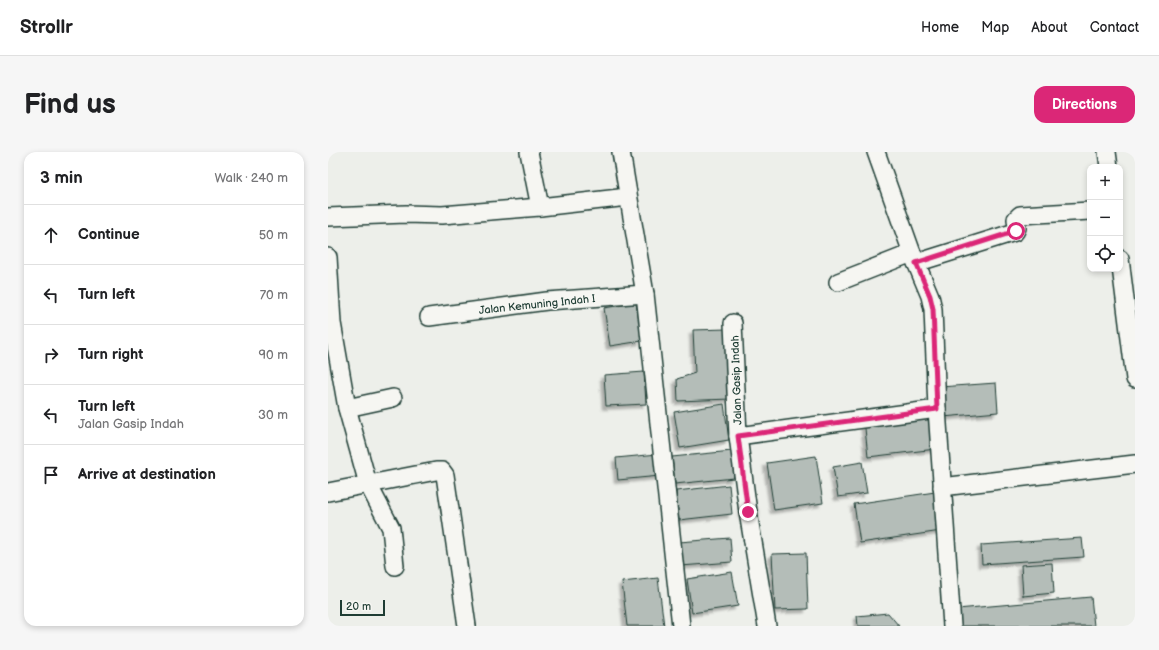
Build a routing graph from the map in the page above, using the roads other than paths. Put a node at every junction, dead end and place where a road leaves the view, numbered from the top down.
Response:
1 (529, 152) edge
2 (621, 152) edge
3 (876, 152) edge
4 (1107, 152) edge
5 (1109, 164) edge
6 (628, 197) junction
7 (540, 207) junction
8 (1087, 211) edge
9 (328, 217) edge
10 (328, 257) edge
11 (914, 258) junction
12 (1122, 272) edge
13 (838, 282) dead end
14 (645, 294) junction
15 (429, 317) dead end
16 (734, 323) dead end
17 (1135, 379) edge
18 (393, 398) dead end
19 (347, 408) junction
20 (937, 409) junction
21 (738, 436) junction
22 (1135, 464) edge
23 (368, 484) junction
24 (942, 487) junction
25 (328, 492) edge
26 (395, 566) dead end
27 (467, 626) edge
28 (681, 626) edge
29 (767, 626) edge
30 (952, 626) edge

1 - 7 street
2 - 6 street
3 - 11 street
4 - 5 street
6 - 7 street
6 - 14 street
7 - 9 street
8 - 11 street
10 - 19 street
11 - 13 street
11 - 20 street
12 - 17 street
14 - 15 street, Jalan Kemuning Indah I
14 - 28 street
16 - 21 street, Jalan Gasip Indah
18 - 19 street
19 - 23 street
20 - 21 street
20 - 24 street
21 - 29 street, Jalan Gasip Indah
22 - 24 street
23 - 25 street
23 - 26 street
23 - 27 street
24 - 30 street

